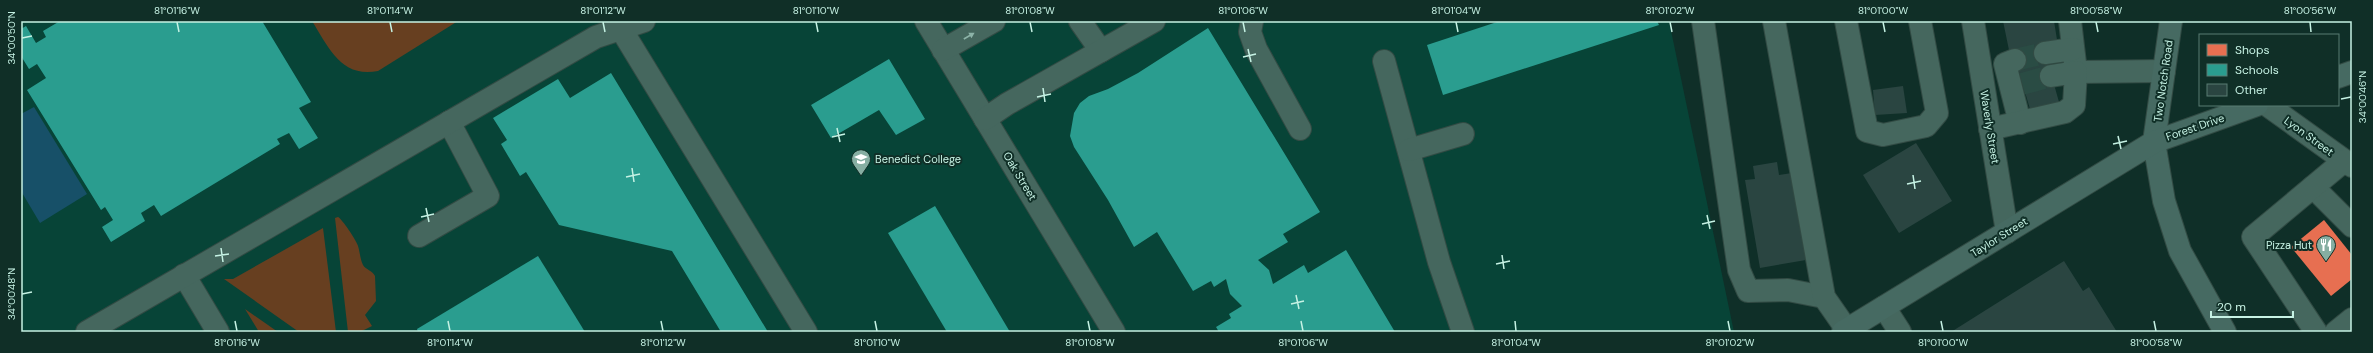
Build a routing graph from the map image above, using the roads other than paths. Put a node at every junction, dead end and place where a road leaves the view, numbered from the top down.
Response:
1 (644, 21) edge
2 (926, 21) edge
3 (994, 21) edge
4 (1080, 21) edge
5 (1154, 21) edge
6 (1252, 21) edge
7 (1703, 21) edge
8 (1774, 21) edge
9 (1846, 21) edge
10 (1920, 21) edge
11 (1973, 21) edge
12 (2070, 21) edge
13 (2172, 21) edge
14 (621, 29) junction
15 (2073, 49) junction
16 (943, 50) junction
17 (1101, 51) junction
18 (2045, 52) tunnel mouth
19 (1384, 61) dead end
20 (1981, 69) junction
21 (2164, 71) junction
22 (2076, 72) junction
23 (2352, 72) edge
24 (2051, 76) tunnel mouth
25 (2339, 77) edge
26 (2255, 106) edge
27 (2268, 106) edge
28 (985, 119) junction
29 (449, 122) junction
30 (2020, 123) junction
31 (1300, 129) dead end
32 (1990, 129) junction
33 (1463, 134) dead end
34 (2154, 142) junction
35 (1409, 150) junction
36 (2348, 164) edge
37 (2313, 187) junction
38 (2352, 226) edge
39 (2007, 232) junction
40 (419, 236) dead end
41 (184, 275) junction
42 (1824, 297) junction
43 (1884, 308) junction
44 (2352, 319) edge
45 (1845, 331) edge
46 (87, 332) edge
47 (218, 332) edge
48 (806, 332) edge
49 (1114, 332) edge
50 (1463, 332) edge
51 (1900, 332) edge
52 (2226, 332) edge
53 (2316, 332) edge
54 (2336, 332) edge

1 - 14 street
2 - 16 street, Oak Street
16 -> 3 street
4 - 17 street
5 - 17 street
6 - 31 street
7 - 42 street
8 - 42 street
9 - 10 street
11 - 20 street, Waverly Street
12 - 15 street
13 - 21 main road, Two Notch Road
14 - 29 street
14 - 48 street
15 - 18 street
15 - 22 street
16 - 28 street, Oak Street
17 - 28 street
19 - 35 street
20 - 30 street
20 - 32 street, Waverly Street
21 - 22 street
21 - 34 main road, Two Notch Road
22 - 24 street
22 - 30 street
23 - 25 main road
26 - 34 main road, Forest Drive
27 - 36 street, Lyon Street
28 - 49 street, Oak Street
29 - 40 street
29 - 41 street
30 - 32 street
32 - 39 street, Waverly Street
33 - 35 street
34 - 39 main road, Taylor Street
34 - 52 main road, Two Notch Road
35 - 50 street
36 - 37 street
37 - 38 street
37 - 53 street
39 - 43 main road, Taylor Street
41 - 46 street
41 - 47 street
42 - 45 street
43 - 45 main road, Taylor Street
43 - 51 street
44 - 54 street

